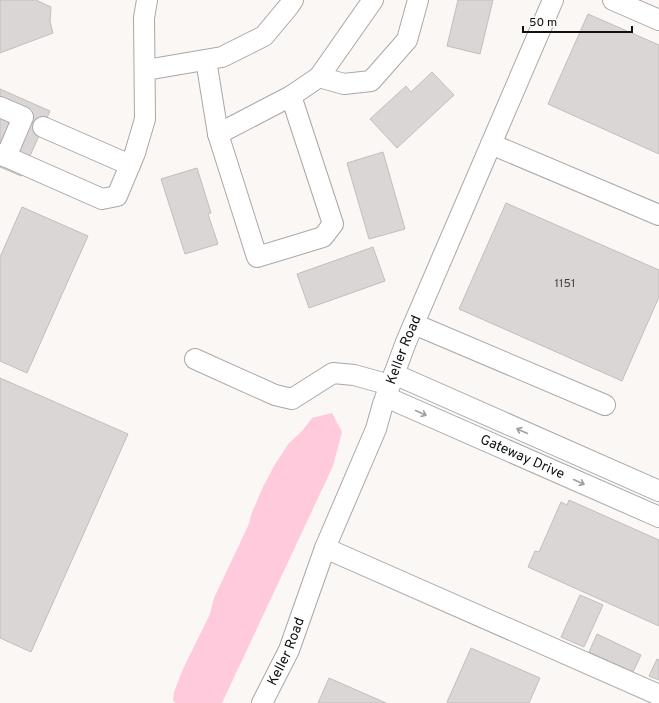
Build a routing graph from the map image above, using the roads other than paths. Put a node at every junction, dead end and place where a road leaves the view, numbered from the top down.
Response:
1 (150, 0) edge
2 (293, 0) edge
3 (418, 0) edge
4 (553, 0) edge
5 (613, 0) edge
6 (370, 1) edge
7 (659, 20) edge
8 (206, 60) junction
9 (146, 70) junction
10 (319, 77) junction
11 (291, 96) junction
12 (0, 107) edge
13 (43, 127) dead end
14 (218, 134) junction
15 (491, 144) junction
16 (3, 156) edge
17 (130, 164) junction
18 (659, 215) edge
19 (414, 324) junction
20 (195, 359) dead end
21 (390, 385) junction
22 (605, 405) dead end
23 (659, 491) edge
24 (659, 517) edge
25 (325, 548) junction
26 (659, 695) edge
27 (262, 703) edge

1 - 9 street
2 - 8 street
3 - 10 street
4 - 15 street, Keller Road
5 - 7 street
6 - 10 street
8 - 9 street
8 - 14 street
9 - 17 street
10 - 11 street
11 - 14 street
11 - 14 street
12 - 16 street
13 - 17 street
15 - 18 street
15 - 19 street, Keller Road
16 - 17 street
19 - 21 street, Keller Road
19 - 22 street
20 - 21 street
23 -> 21 street, Gateway Drive
21 -> 24 street, Gateway Drive
21 - 25 street, Keller Road
25 - 26 street
25 - 27 street, Keller Road

